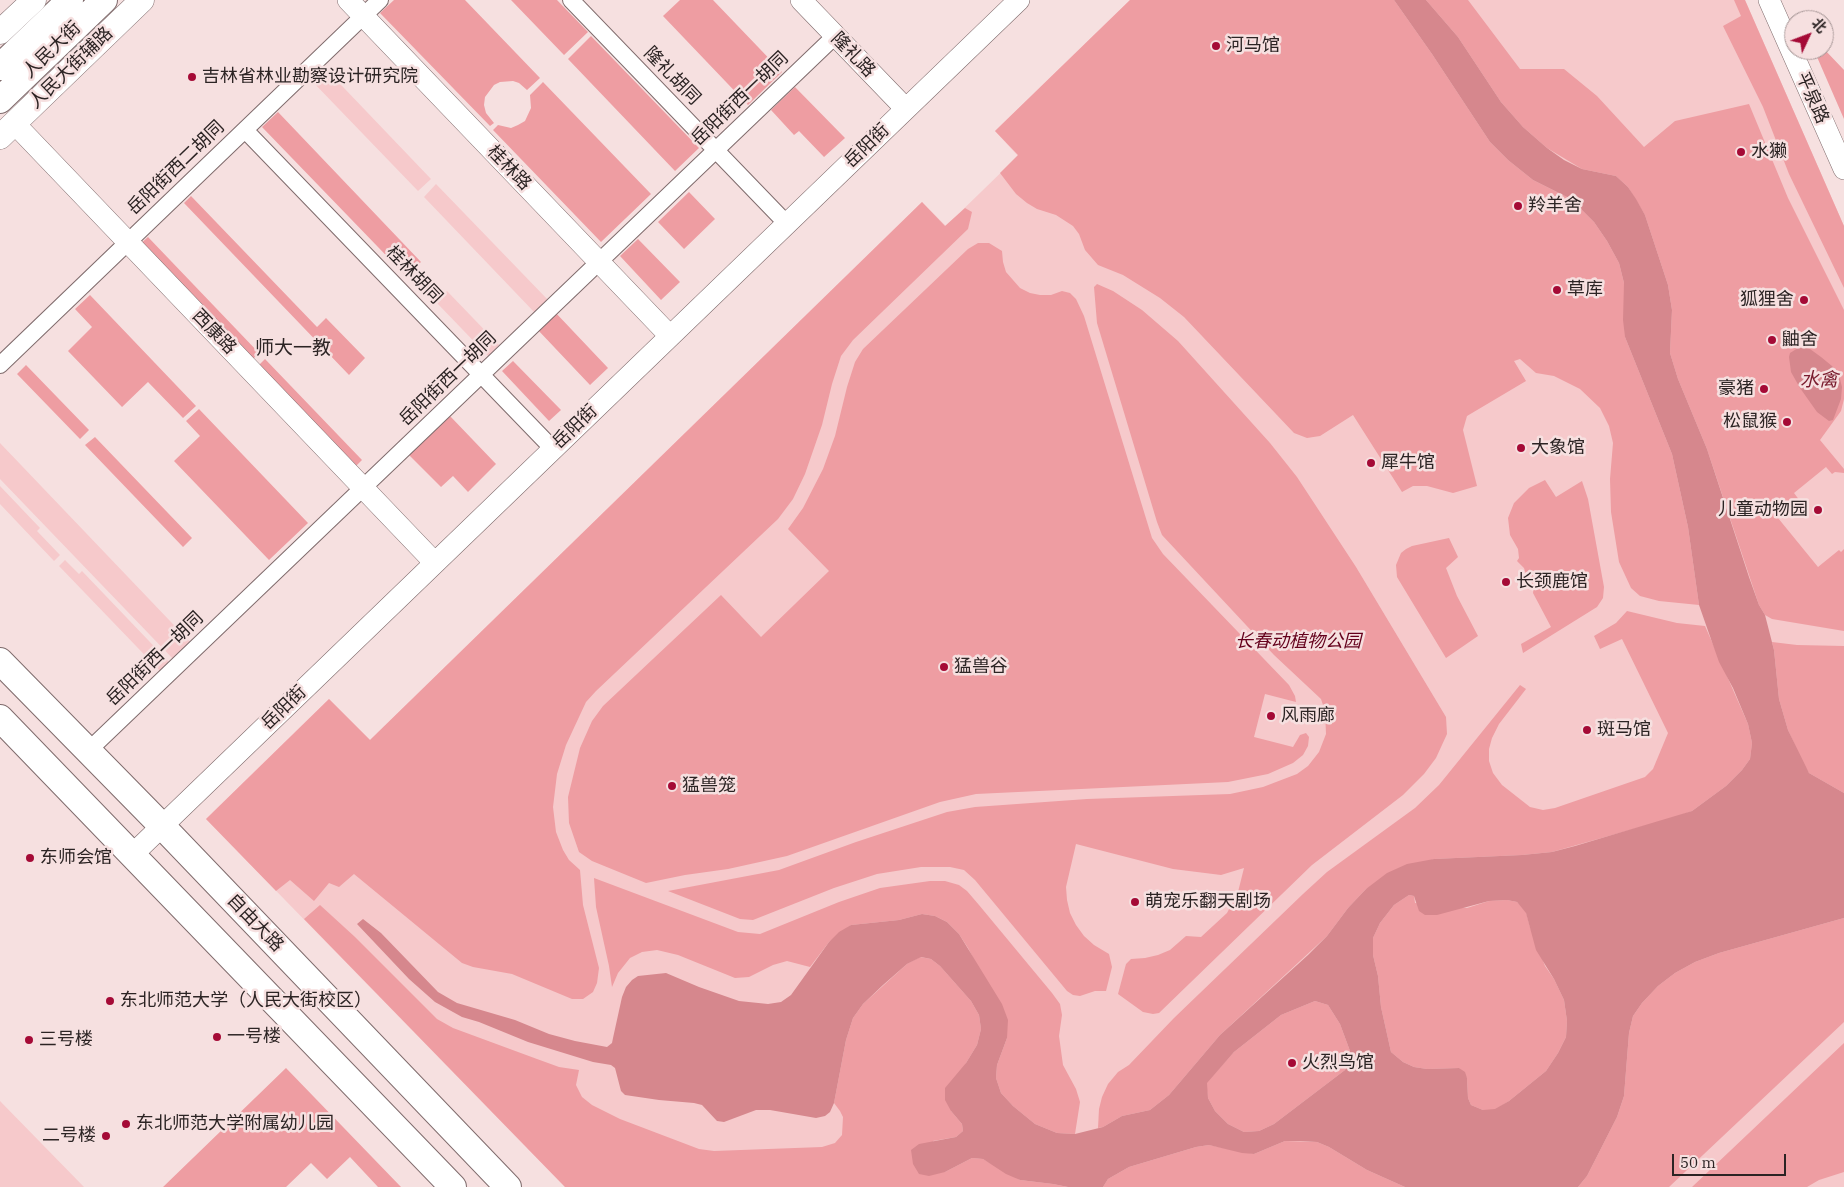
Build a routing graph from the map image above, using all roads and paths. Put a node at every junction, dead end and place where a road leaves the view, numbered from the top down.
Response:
1 (34, 0) edge
2 (70, 0) edge
3 (104, 0) edge
4 (142, 0) edge
5 (348, 0) edge
6 (380, 0) edge
7 (571, 0) edge
8 (801, 0) edge
9 (1019, 0) edge
10 (1775, 3) edge
11 (364, 16) junction
12 (0, 32) edge
13 (835, 36) junction
14 (0, 68) edge
15 (0, 100) edge
16 (906, 109) junction
17 (7, 130) edge
18 (245, 130) junction
19 (716, 150) junction
20 (1844, 169) edge
21 (787, 224) junction
22 (128, 242) junction
23 (599, 262) junction
24 (670, 336) junction
25 (0, 365) edge
26 (482, 374) junction
27 (553, 449) junction
28 (363, 488) junction
29 (435, 563) junction
30 (0, 661) edge
31 (0, 718) edge
32 (88, 751) junction
33 (162, 826) junction
34 (132, 855) junction
35 (453, 1187) edge
36 (508, 1187) edge

1 - 12 main road
2 - 14 main road, 人民大街
3 - 15 main road, 人民大街
4 - 17 main road, 人民大街辅路
5 - 11 street, 桂林路
6 - 11 street, 岳阳街西二胡同
7 - 19 street, 隆礼胡同
8 - 13 street, 隆礼路
9 - 16 street, 岳阳街
10 - 20 street, 平泉路
11 - 18 street, 岳阳街西二胡同
11 - 23 street, 桂林路
13 - 16 street, 隆礼路
13 - 19 street, 岳阳街西一胡同
16 - 21 street, 岳阳街
17 - 22 street, 西康路
18 - 22 street, 岳阳街西二胡同
18 - 26 street, 桂林胡同
19 - 21 street, 隆礼胡同
19 - 23 street, 岳阳街西一胡同
21 - 24 street, 岳阳街
22 - 25 street, 岳阳街西二胡同
22 - 28 street, 西康路
23 - 24 street, 桂林路
23 - 26 street, 岳阳街西一胡同
24 - 27 street, 岳阳街
26 - 27 street, 桂林胡同
26 - 28 street, 岳阳街西一胡同
27 - 29 street, 岳阳街
28 - 29 street, 西康路
28 - 32 street, 岳阳街西一胡同
29 - 33 street, 岳阳街
30 - 32 main road, 自由大路
31 - 34 main road
32 - 33 main road, 自由大路
33 - 34 street, 岳阳街
33 - 36 main road, 自由大路
34 - 35 main road

